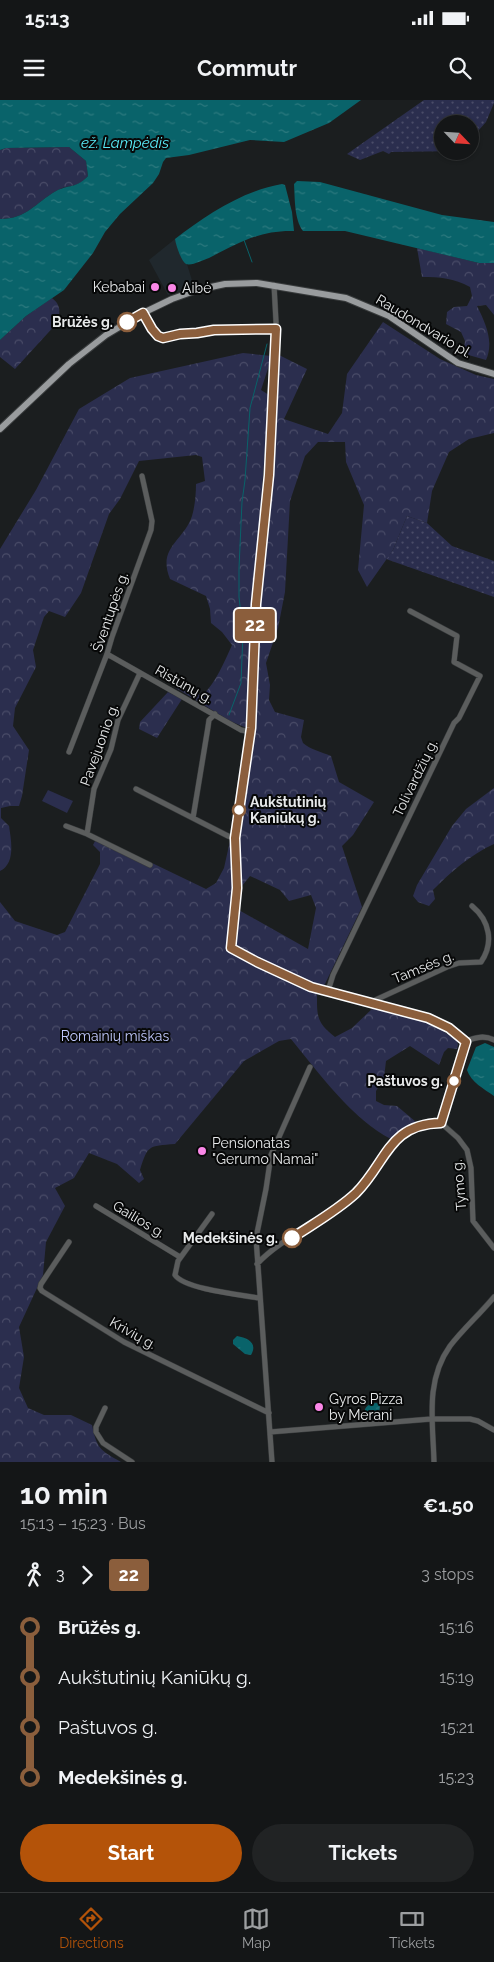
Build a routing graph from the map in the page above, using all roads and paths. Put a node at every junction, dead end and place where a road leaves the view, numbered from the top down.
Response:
1 (274, 285) junction
2 (143, 313) junction
3 (276, 329) junction
4 (494, 374) edge
5 (0, 429) edge
6 (142, 476) dead end
7 (410, 611) dead end
8 (107, 654) junction
9 (140, 673) junction
10 (215, 714) junction
11 (251, 732) junction
12 (70, 752) dead end
13 (136, 789) dead end
14 (193, 818) junction
15 (66, 826) dead end
16 (88, 834) junction
17 (235, 838) junction
18 (150, 865) dead end
19 (472, 906) dead end
20 (328, 991) junction
21 (371, 1002) junction
22 (494, 1040) edge
23 (466, 1042) junction
24 (310, 1067) dead end
25 (441, 1123) junction
26 (96, 1206) dead end
27 (212, 1214) dead end
28 (69, 1242) dead end
29 (494, 1248) edge
30 (180, 1257) junction
31 (257, 1264) junction
32 (494, 1297) edge
33 (259, 1298) junction
34 (105, 1408) dead end
35 (269, 1413) junction
36 (431, 1419) junction
37 (494, 1430) edge
38 (270, 1432) junction
39 (132, 1462) edge
40 (272, 1462) edge
41 (434, 1462) edge

1 - 2 main road, Raudondvario pl.
1 - 3 street
1 - 4 main road, Raudondvario pl.
2 - 3 street
2 - 5 main road, Raudondvario pl.
3 - 11 street
6 - 8 street, Šventupės g.
7 - 20 street, Tolivardžių g.
8 - 9 street, Ristūnų g.
8 - 12 street, Šventupės g.
9 - 10 street, Ristūnų g.
9 - 16 street, Pavejuonio g.
10 - 11 street, Ristūnų g.
10 - 14 street
11 - 17 street
13 - 14 street
14 - 17 street
15 - 16 street
16 - 18 street
17 - 20 street
19 - 21 street, Tamsės g.
20 - 21 street
21 - 23 street
22 - 23 street
23 - 25 street
24 - 31 street
25 - 29 street, Tymo g.
25 - 31 street
26 - 30 street, Gailios g.
27 - 30 street
28 - 35 street, Krivių g.
30 - 33 street
31 - 33 street
32 - 36 street
33 - 35 street
34 - 39 street
35 - 38 street
36 - 37 street
36 - 38 street
36 - 41 street
38 - 40 street

